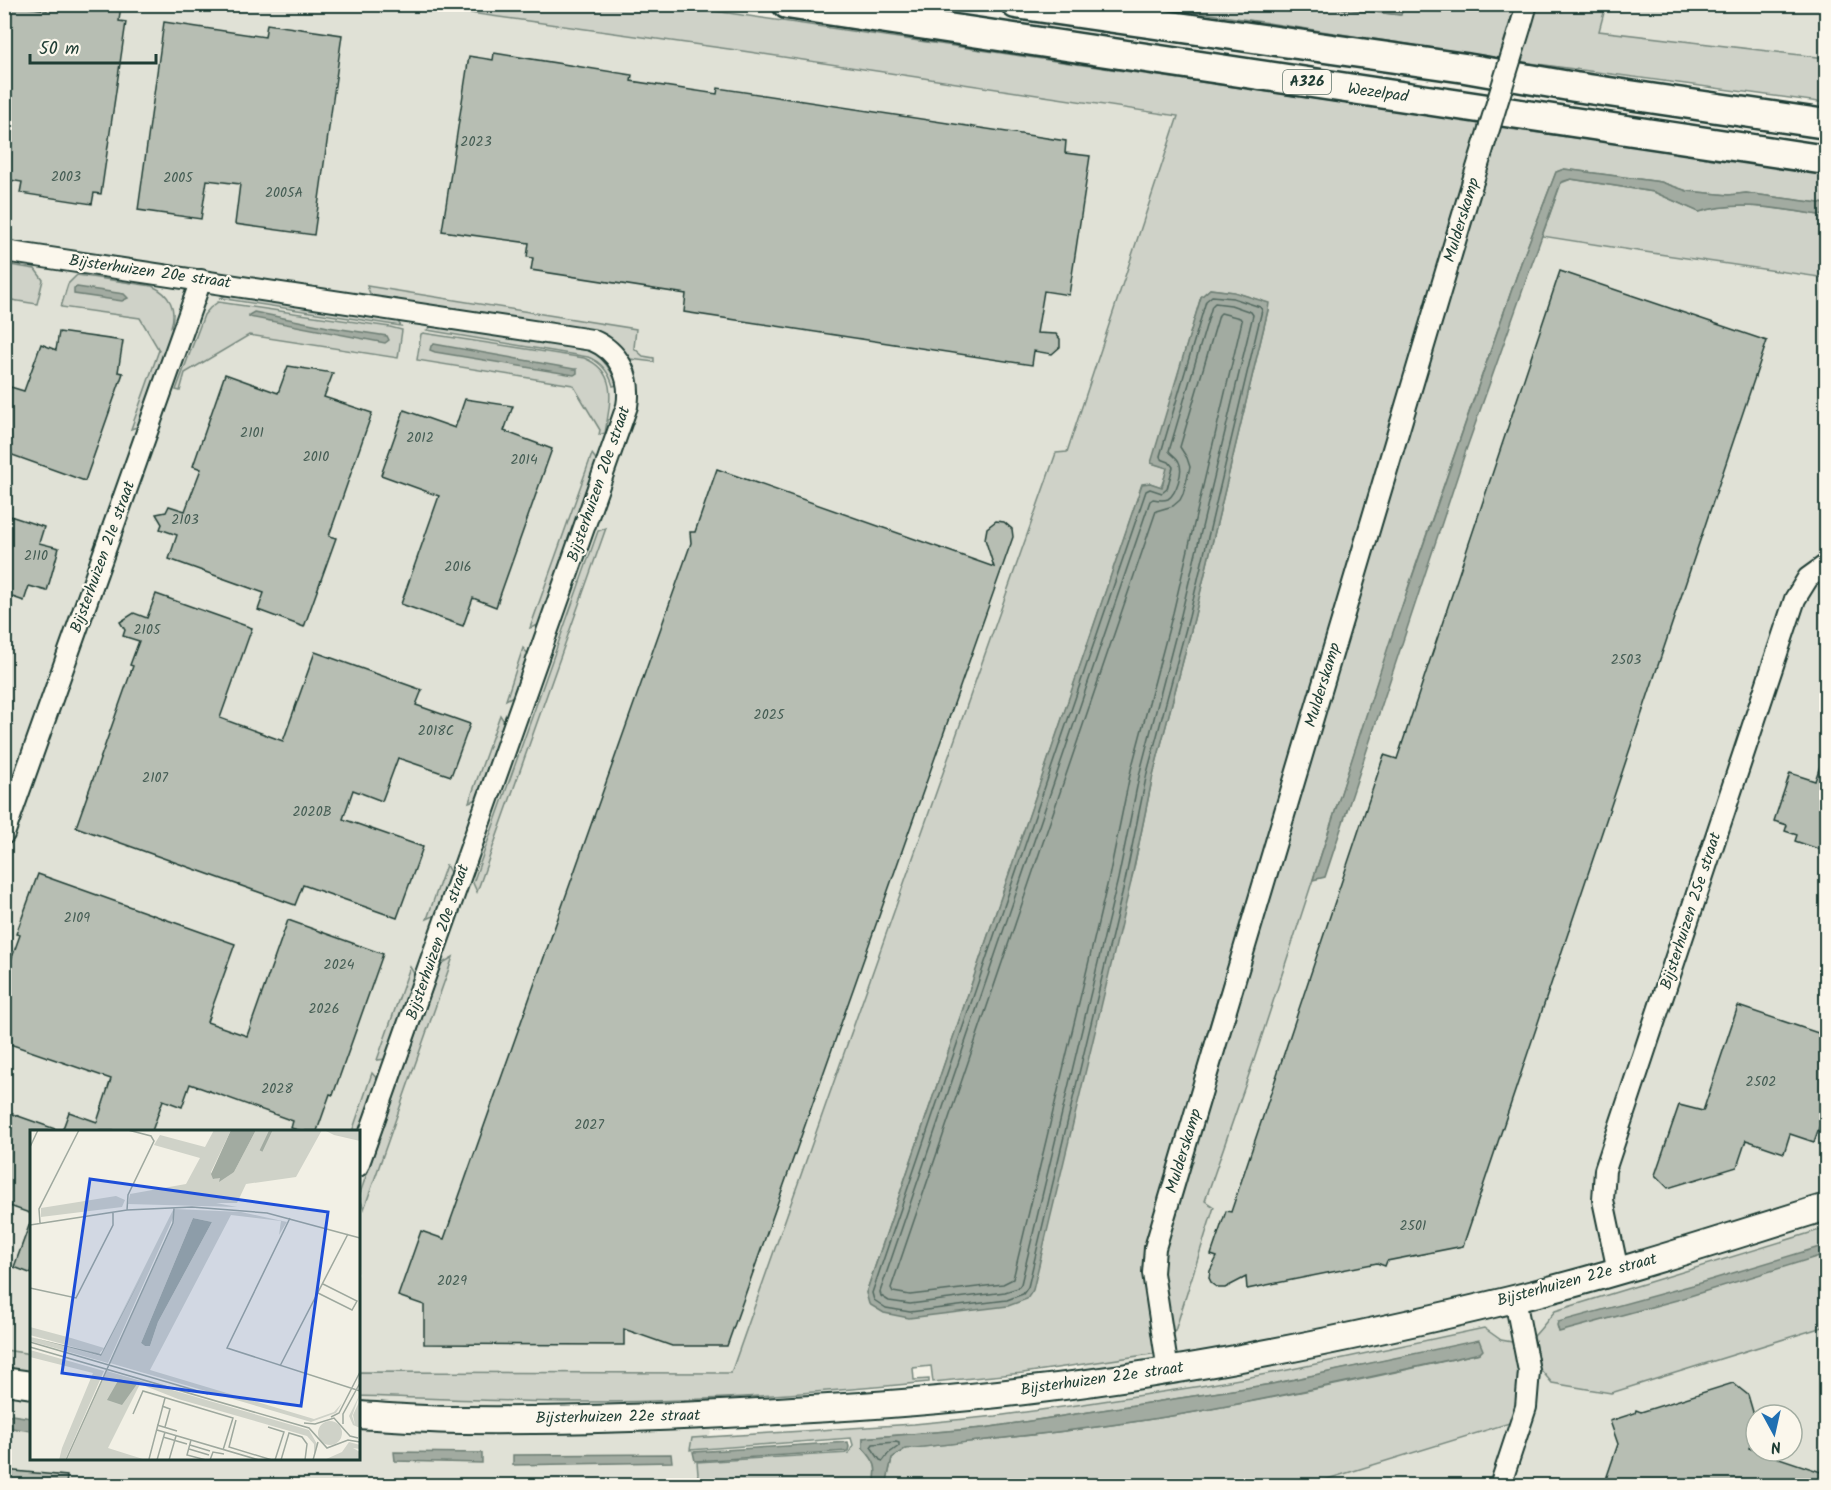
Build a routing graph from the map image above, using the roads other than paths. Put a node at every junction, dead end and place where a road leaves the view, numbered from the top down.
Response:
1 (787, 4) edge
2 (1016, 4) edge
3 (1527, 4) edge
4 (1827, 124) edge
5 (1827, 160) edge
6 (4, 251) edge
7 (201, 280) junction
8 (1827, 565) edge
9 (4, 834) edge
10 (360, 1160) edge
11 (1827, 1207) edge
12 (1618, 1271) junction
13 (1515, 1299) junction
14 (1168, 1371) junction
15 (4, 1381) edge
16 (30, 1385) edge
17 (360, 1415) edge
18 (1500, 1485) edge

1 - 5 highway, Wezelpad / A326
2 - 4 highway, A326
3 - 14 street, Mulderskamp, bridge
6 - 7 street, Bijsterhuizen 20e straat
7 - 9 street, Bijsterhuizen 21e straat
7 - 10 street, Bijsterhuizen 20e straat
8 - 12 street, Bijsterhuizen 25e straat
11 - 12 main road, Bijsterhuizen 22e straat
12 - 13 main road, Bijsterhuizen 22e straat
13 - 14 main road, Bijsterhuizen 22e straat
13 - 18 street
14 - 17 main road, Bijsterhuizen 22e straat
15 - 16 main road

